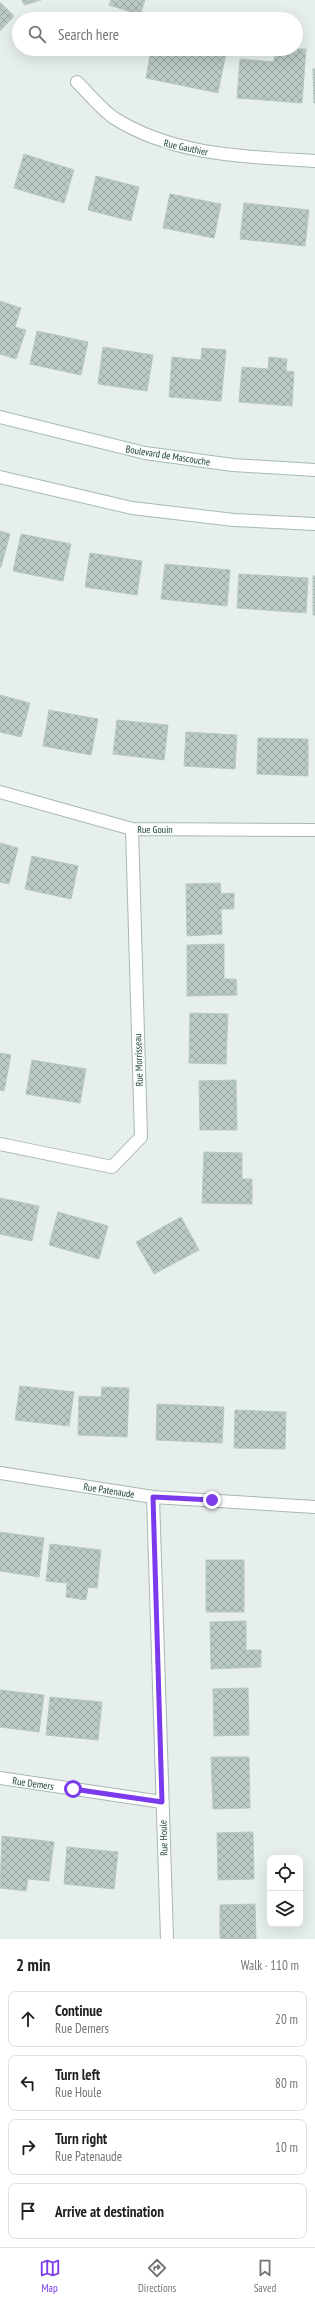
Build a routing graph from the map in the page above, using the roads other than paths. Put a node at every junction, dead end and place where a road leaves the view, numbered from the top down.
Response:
1 (77, 82) dead end
2 (315, 161) edge
3 (0, 417) edge
4 (315, 470) edge
5 (0, 477) edge
6 (315, 524) edge
7 (0, 792) edge
8 (132, 829) junction
9 (315, 830) edge
10 (0, 1144) edge
11 (0, 1473) edge
12 (153, 1497) junction
13 (315, 1506) edge
14 (0, 1778) edge
15 (162, 1802) junction
16 (167, 1939) edge

1 - 2 street, Rue Gauthier
3 - 4 street, Boulevard de Mascouche
5 - 6 street
7 - 8 street, Rue Gouin
8 - 9 street, Rue Gouin
8 - 10 street, Rue Morrisseau
11 - 12 street, Rue Patenaude
12 - 13 street, Rue Patenaude
12 - 15 street, Rue Houle
14 - 15 street, Rue Demers
15 - 16 street, Rue Houle

